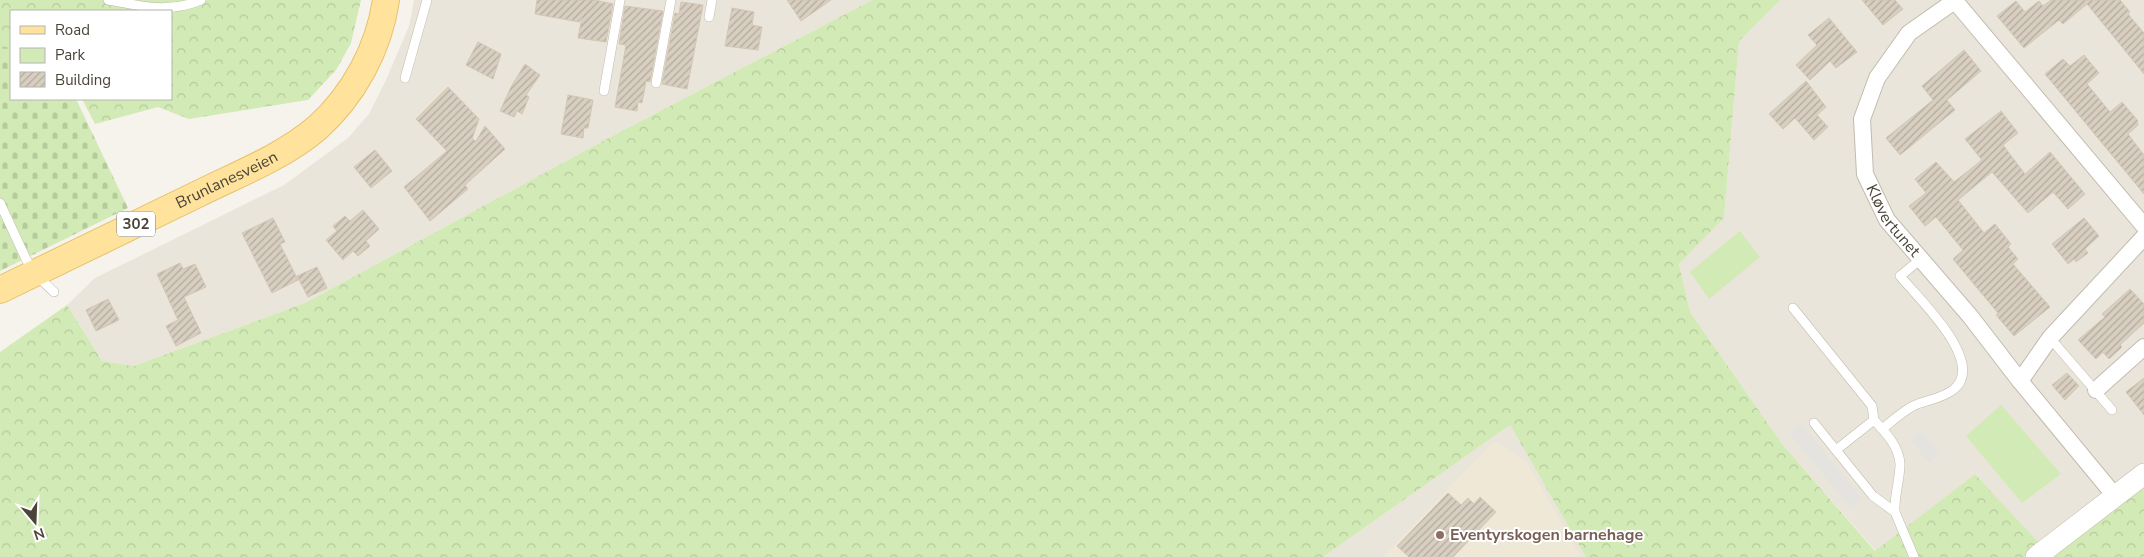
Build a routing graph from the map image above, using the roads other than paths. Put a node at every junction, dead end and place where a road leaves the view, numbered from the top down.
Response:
1 (108, 0) edge
2 (201, 0) edge
3 (386, 0) edge
4 (427, 0) edge
5 (620, 0) edge
6 (671, 0) edge
7 (712, 0) edge
8 (1956, 1) edge
9 (709, 17) dead end
10 (405, 78) dead end
11 (656, 83) dead end
12 (604, 91) dead end
13 (0, 203) edge
14 (2144, 226) edge
15 (2144, 237) edge
16 (1921, 259) junction
17 (34, 273) junction
18 (0, 290) edge
19 (54, 292) dead end
20 (1793, 308) dead end
21 (2050, 338) junction
22 (2144, 347) edge
23 (2020, 381) junction
24 (2096, 390) junction
25 (2112, 410) dead end
26 (1874, 420) junction
27 (1814, 423) dead end
28 (1882, 429) junction
29 (1836, 450) junction
30 (2144, 474) edge
31 (2115, 496) junction
32 (1895, 512) junction
33 (1914, 557) edge
34 (2036, 557) edge

1 - 2 lane
3 - 17 main road, Brunlanesveien / 302
4 - 10 lane
5 - 12 lane
6 - 11 lane
7 - 9 lane
8 - 14 street, Kløvertunet
8 - 16 street, Kløvertunet
13 - 17 lane
15 - 21 street
16 - 23 street, Kløvertunet
16 - 28 lane
17 - 18 main road, Brunlanesveien / 302
17 - 19 lane
20 - 26 lane
21 - 23 street
21 - 24 lane
22 - 24 street
23 - 31 street, Kløvertunet
24 - 25 lane
26 - 28 lane
26 - 29 lane
27 - 29 lane
28 - 32 lane
29 - 32 lane
30 - 31 street
31 - 34 street
32 - 33 lane

